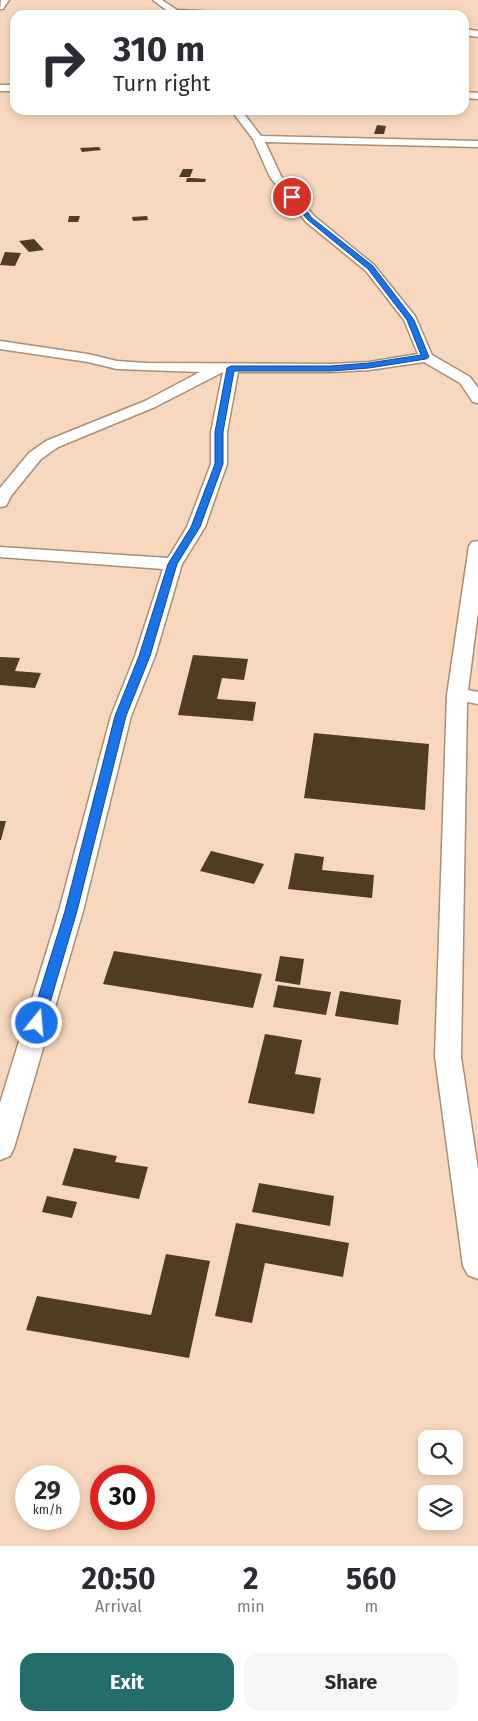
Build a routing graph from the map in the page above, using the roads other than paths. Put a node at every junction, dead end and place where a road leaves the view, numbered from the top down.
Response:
1 (157, 0) edge
2 (171, 10) edge
3 (240, 115) edge
4 (258, 139) junction
5 (478, 144) edge
6 (0, 345) edge
7 (426, 357) junction
8 (224, 368) junction
9 (471, 381) edge
10 (478, 399) edge
11 (0, 502) edge
12 (478, 546) edge
13 (0, 552) edge
14 (172, 564) junction
15 (467, 696) edge
16 (0, 1148) edge
17 (478, 1266) edge

1 - 2 street
3 - 4 street
4 - 5 street
4 - 7 street
6 - 8 street
7 - 8 street
7 - 9 street
8 - 11 street
8 - 14 street
9 - 10 street
12 - 15 street
13 - 14 street
14 - 16 street
15 - 17 street

